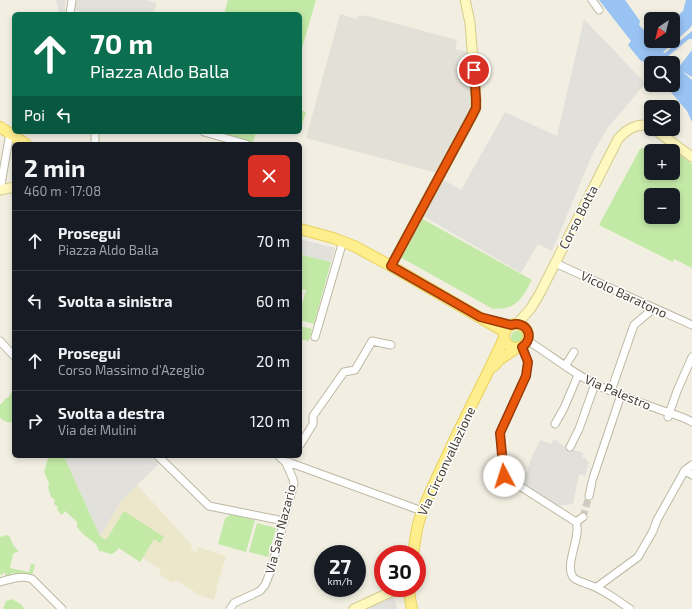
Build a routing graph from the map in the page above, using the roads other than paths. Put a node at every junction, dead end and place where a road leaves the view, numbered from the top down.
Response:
1 (72, 0) edge
2 (464, 0) edge
3 (592, 0) edge
4 (599, 10) dead end
5 (70, 12) edge
6 (644, 126) edge
7 (0, 127) edge
8 (10, 133) junction
9 (211, 134) edge
10 (663, 136) edge
11 (23, 142) edge
12 (239, 142) edge
13 (692, 157) edge
14 (3, 159) edge
15 (12, 187) edge
16 (0, 190) edge
17 (302, 230) edge
18 (343, 241) junction
19 (555, 263) junction
20 (391, 266) junction
21 (654, 308) junction
22 (692, 325) edge
23 (509, 330) junction
24 (315, 337) dead end
25 (0, 341) edge
26 (391, 344) dead end
27 (522, 346) junction
28 (574, 352) dead end
29 (12, 354) edge
30 (692, 357) edge
31 (565, 366) junction
32 (489, 372) junction
33 (578, 374) junction
34 (595, 384) junction
35 (611, 391) junction
36 (621, 395) junction
37 (668, 415) junction
38 (692, 422) edge
39 (555, 424) dead end
40 (302, 441) edge
41 (570, 447) dead end
42 (160, 458) edge
43 (289, 461) edge
44 (692, 465) edge
45 (685, 470) junction
46 (692, 475) edge
47 (589, 496) tunnel mouth
48 (422, 511) junction
49 (583, 517) tunnel mouth
50 (284, 521) junction
51 (576, 522) junction
52 (414, 545) edge
53 (0, 582) edge
54 (597, 587) junction
55 (380, 597) edge
56 (410, 597) edge
57 (62, 609) edge
58 (230, 609) edge
59 (354, 609) edge
60 (412, 609) edge
61 (630, 609) edge

1 - 5 street
2 - 20 main road
3 - 4 street
6 - 19 main road, Corso Botta
7 - 8 main road
8 - 11 main road
8 - 14 street
9 - 12 street
10 - 13 main road
14 - 16 street
15 - 16 main road
17 - 18 main road
18 - 20 main road
18 - 24 street
19 - 21 street, Vicolo Baratono
19 - 23 main road, Corso Botta
20 - 23 main road
21 - 22 street, Vicolo Baratono
21 - 35 street
23 - 27 main road
23 - 27 main road
23 - 32 main road
25 - 29 street
26 - 40 street
27 - 31 street, Via Palestro
27 - 32 main road
27 - 51 street
28 - 31 street
30 - 37 street
31 - 33 street, Via Palestro
32 - 48 main road, Via Circonvallazione
33 - 34 street, Via Palestro
33 - 39 street
34 - 35 street, Via Palestro
34 - 41 street
35 - 36 street, Via Palestro
36 - 37 street, Via Palestro
36 - 47 street
37 - 38 street, Via Palestro
42 - 50 street
43 - 48 street
43 - 50 street, Via San Nazario
44 - 45 street
45 - 46 street
45 - 54 street
48 - 52 main road, Via Circonvallazione
49 - 51 street
50 - 58 street, Via San Nazario
51 - 54 street
53 - 57 street
54 - 61 street
55 - 59 main road
56 - 60 main road

